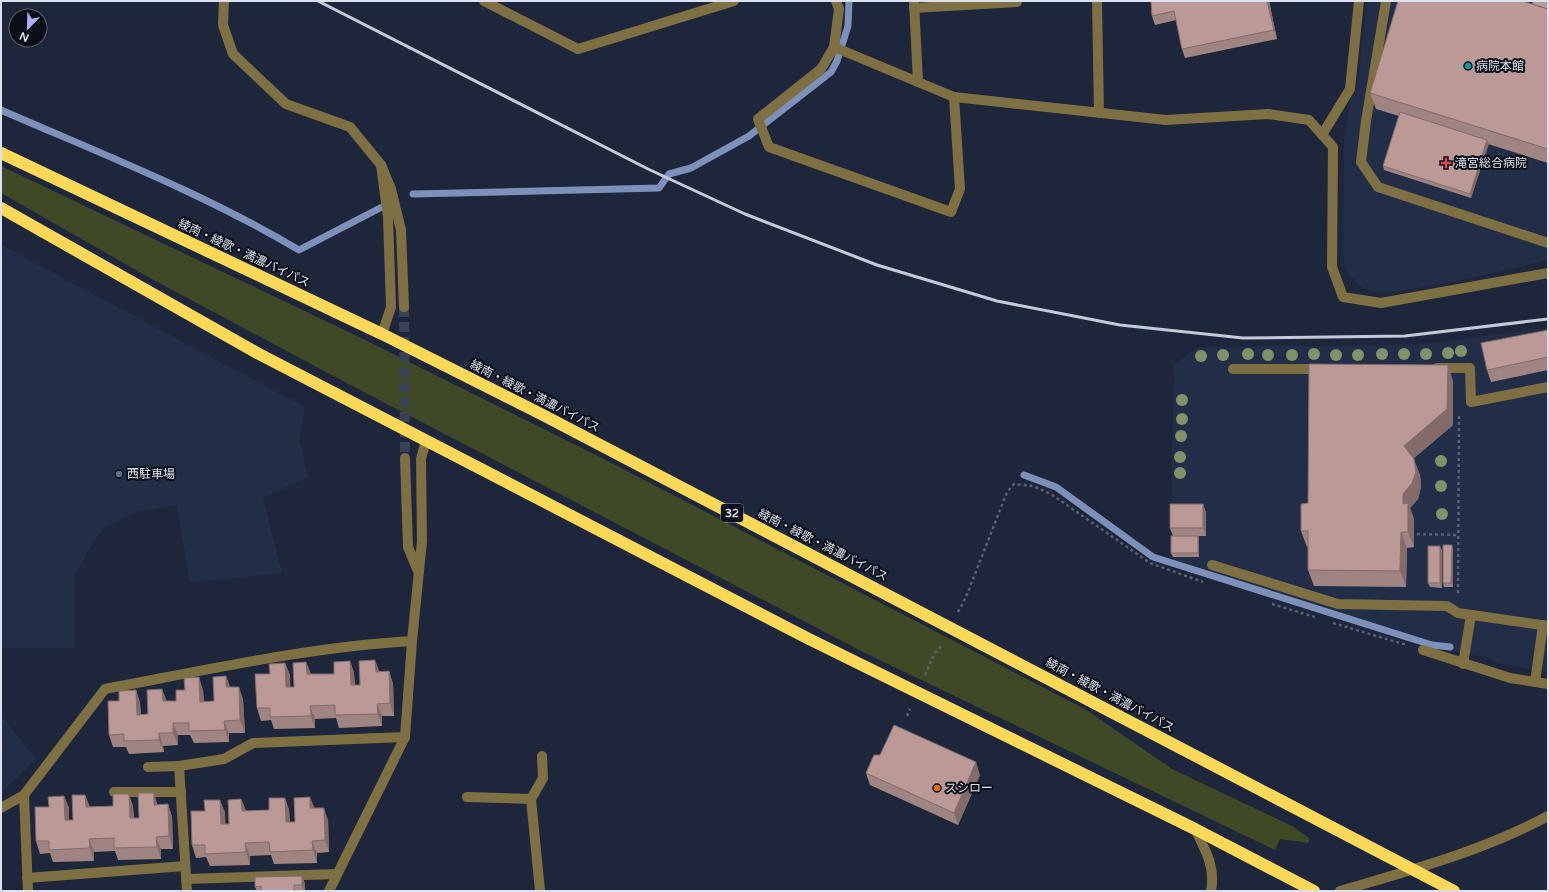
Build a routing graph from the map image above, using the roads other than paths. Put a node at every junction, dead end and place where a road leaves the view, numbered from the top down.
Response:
1 (224, 1) edge
2 (484, 1) edge
3 (734, 1) edge
4 (836, 1) edge
5 (1097, 1) edge
6 (1359, 1) edge
7 (1386, 1) edge
8 (1018, 2) dead end
9 (914, 4) edge
10 (708, 5) edge
11 (839, 49) junction
12 (918, 82) junction
13 (954, 96) junction
14 (1099, 113) junction
15 (1322, 135) junction
16 (1, 153) edge
17 (381, 165) junction
18 (1, 208) edge
19 (1548, 243) edge
20 (1548, 273) edge
21 (404, 307) tunnel mouth
22 (382, 334) junction
23 (1427, 368) edge
24 (1233, 369) dead end
25 (1333, 369) edge
26 (1548, 387) edge
27 (426, 440) junction
28 (405, 458) tunnel mouth
29 (1212, 565) dead end
30 (419, 572) junction
31 (1470, 615) junction
32 (1546, 625) edge
33 (412, 641) junction
34 (1423, 650) dead end
35 (1463, 664) junction
36 (1535, 682) junction
37 (1548, 684) edge
38 (405, 737) junction
39 (542, 756) dead end
40 (179, 766) junction
41 (148, 767) dead end
42 (114, 792) edge
43 (181, 792) junction
44 (24, 795) junction
45 (467, 797) dead end
46 (531, 799) junction
47 (1, 808) edge
48 (1548, 816) edge
49 (1195, 829) junction
50 (185, 866) junction
51 (1413, 870) junction
52 (337, 874) junction
53 (27, 878) junction
54 (186, 879) junction
55 (28, 891) edge
56 (187, 891) edge
57 (329, 891) edge
58 (540, 891) edge
59 (1211, 891) edge
60 (1314, 891) edge
61 (1340, 891) edge
62 (1454, 891) edge

1 - 17 street
2 - 10 street
3 - 10 street
4 - 11 street
5 - 14 street
6 - 15 street
7 - 19 street
8 - 9 street
9 - 12 street
11 - 12 street
11 - 13 street
12 - 13 street
13 - 14 street
14 - 15 street
15 - 20 street
16 - 22 highway, 綾南・綾歌・満濃バイパス / 32
17 - 21 street
17 - 22 street
18 - 27 highway
22 - 51 highway, 綾南・綾歌・満濃バイパス / 32
23 - 26 street
24 - 25 street
27 - 30 street
27 - 49 highway
28 - 30 street
29 - 31 street
30 - 33 street
31 - 32 street
31 - 35 street
32 - 36 street
33 - 38 street
33 - 44 street
34 - 35 street
35 - 36 street
36 - 37 street
38 - 40 street
38 - 52 street
39 - 46 street
40 - 41 street
40 - 43 street
42 - 43 street
43 - 50 street
44 - 47 street
44 - 53 street
45 - 46 street
46 - 58 street
48 - 51 street
49 - 59 street
49 - 60 highway
50 - 53 street
50 - 54 street
51 - 61 street
51 - 62 highway, 綾南・綾歌・満濃バイパス / 32
52 - 54 street
52 - 57 street
53 - 55 street
54 - 56 street

